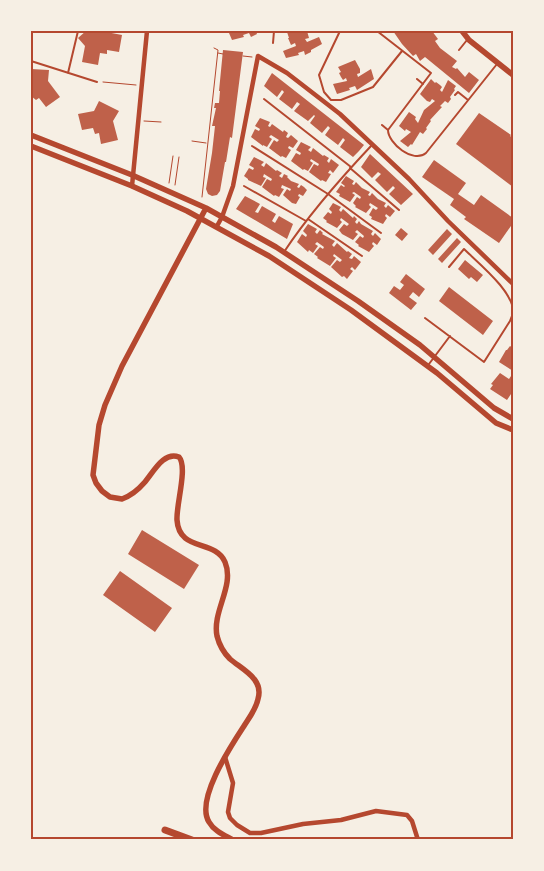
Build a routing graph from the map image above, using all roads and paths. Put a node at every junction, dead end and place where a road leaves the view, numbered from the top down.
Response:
1 (78, 31) edge
2 (147, 31) edge
3 (274, 31) edge
4 (340, 31) edge
5 (377, 31) edge
6 (462, 31) edge
7 (468, 39) junction
8 (273, 43) dead end
9 (214, 48) dead end
10 (402, 50) junction
11 (459, 50) dead end
12 (217, 53) junction
13 (222, 54) dead end
14 (243, 56) dead end
15 (258, 57) junction
16 (31, 61) edge
17 (498, 63) junction
18 (68, 73) junction
19 (513, 75) edge
20 (417, 79) dead end
21 (97, 82) joint
22 (423, 84) junction
23 (141, 85) junction
24 (456, 95) dead end
25 (264, 99) dead end
26 (468, 100) junction
27 (207, 116) dead end
28 (211, 117) junction
29 (138, 120) junction
30 (161, 122) dead end
31 (382, 125) dead end
32 (388, 130) junction
33 (31, 135) edge
34 (192, 141) dead end
35 (208, 143) junction
36 (373, 144) junction
37 (31, 146) edge
38 (252, 146) dead end
39 (173, 156) dead end
40 (179, 157) dead end
41 (350, 167) junction
42 (132, 175) junction
43 (169, 183) dead end
44 (175, 185) dead end
45 (132, 186) junction
46 (244, 186) dead end
47 (328, 194) junction
48 (202, 197) dead end
49 (206, 208) junction
50 (399, 210) dead end
51 (201, 217) junction
52 (222, 217) junction
53 (307, 220) junction
54 (217, 226) junction
55 (381, 233) dead end
56 (284, 252) junction
57 (362, 256) dead end
58 (449, 267) dead end
59 (513, 284) edge
60 (425, 318) dead end
61 (450, 336) junction
62 (434, 357) junction
63 (428, 366) junction
64 (513, 418) edge
65 (513, 430) edge
66 (225, 756) junction
67 (165, 830) dead end
68 (192, 840) edge
69 (233, 840) edge
70 (418, 840) edge

1 - 18 lane
2 - 23 street
3 - 8 lane
4 - 10 lane
5 - 10 lane
6 - 7 main road
7 - 11 lane
7 - 17 main road
9 - 12 path
10 - 22 lane
12 - 13 path
12 - 28 path
14 - 15 path
15 - 36 street
15 - 52 street
16 - 18 lane
17 - 19 main road
17 - 26 lane
18 - 21 lane
20 - 22 lane
21 - 23 path
22 - 32 lane
23 - 29 street
24 - 26 lane
25 - 41 lane
26 - 32 lane
27 - 28 path
28 - 35 path
29 - 30 path
29 - 42 street
31 - 32 lane
33 - 42 main road
34 - 35 path
35 - 48 path
36 - 41 lane
36 - 59 street
37 - 45 main road
38 - 47 lane
39 - 43 path
40 - 44 path
41 - 47 lane
41 - 50 lane
42 - 45 street
42 - 49 main road
45 - 51 main road
46 - 53 lane
47 - 53 lane
47 - 55 lane
49 - 51 main road
49 - 52 main road
51 - 54 main road
51 - 66 main road
52 - 54 street
52 - 56 main road
53 - 56 lane
53 - 57 lane
54 - 63 main road
56 - 62 main road
58 - 61 lane
60 - 61 lane
61 - 62 lane
62 - 63 lane
62 - 64 main road
63 - 65 main road
66 - 69 main road
66 - 70 street
67 - 68 highway

